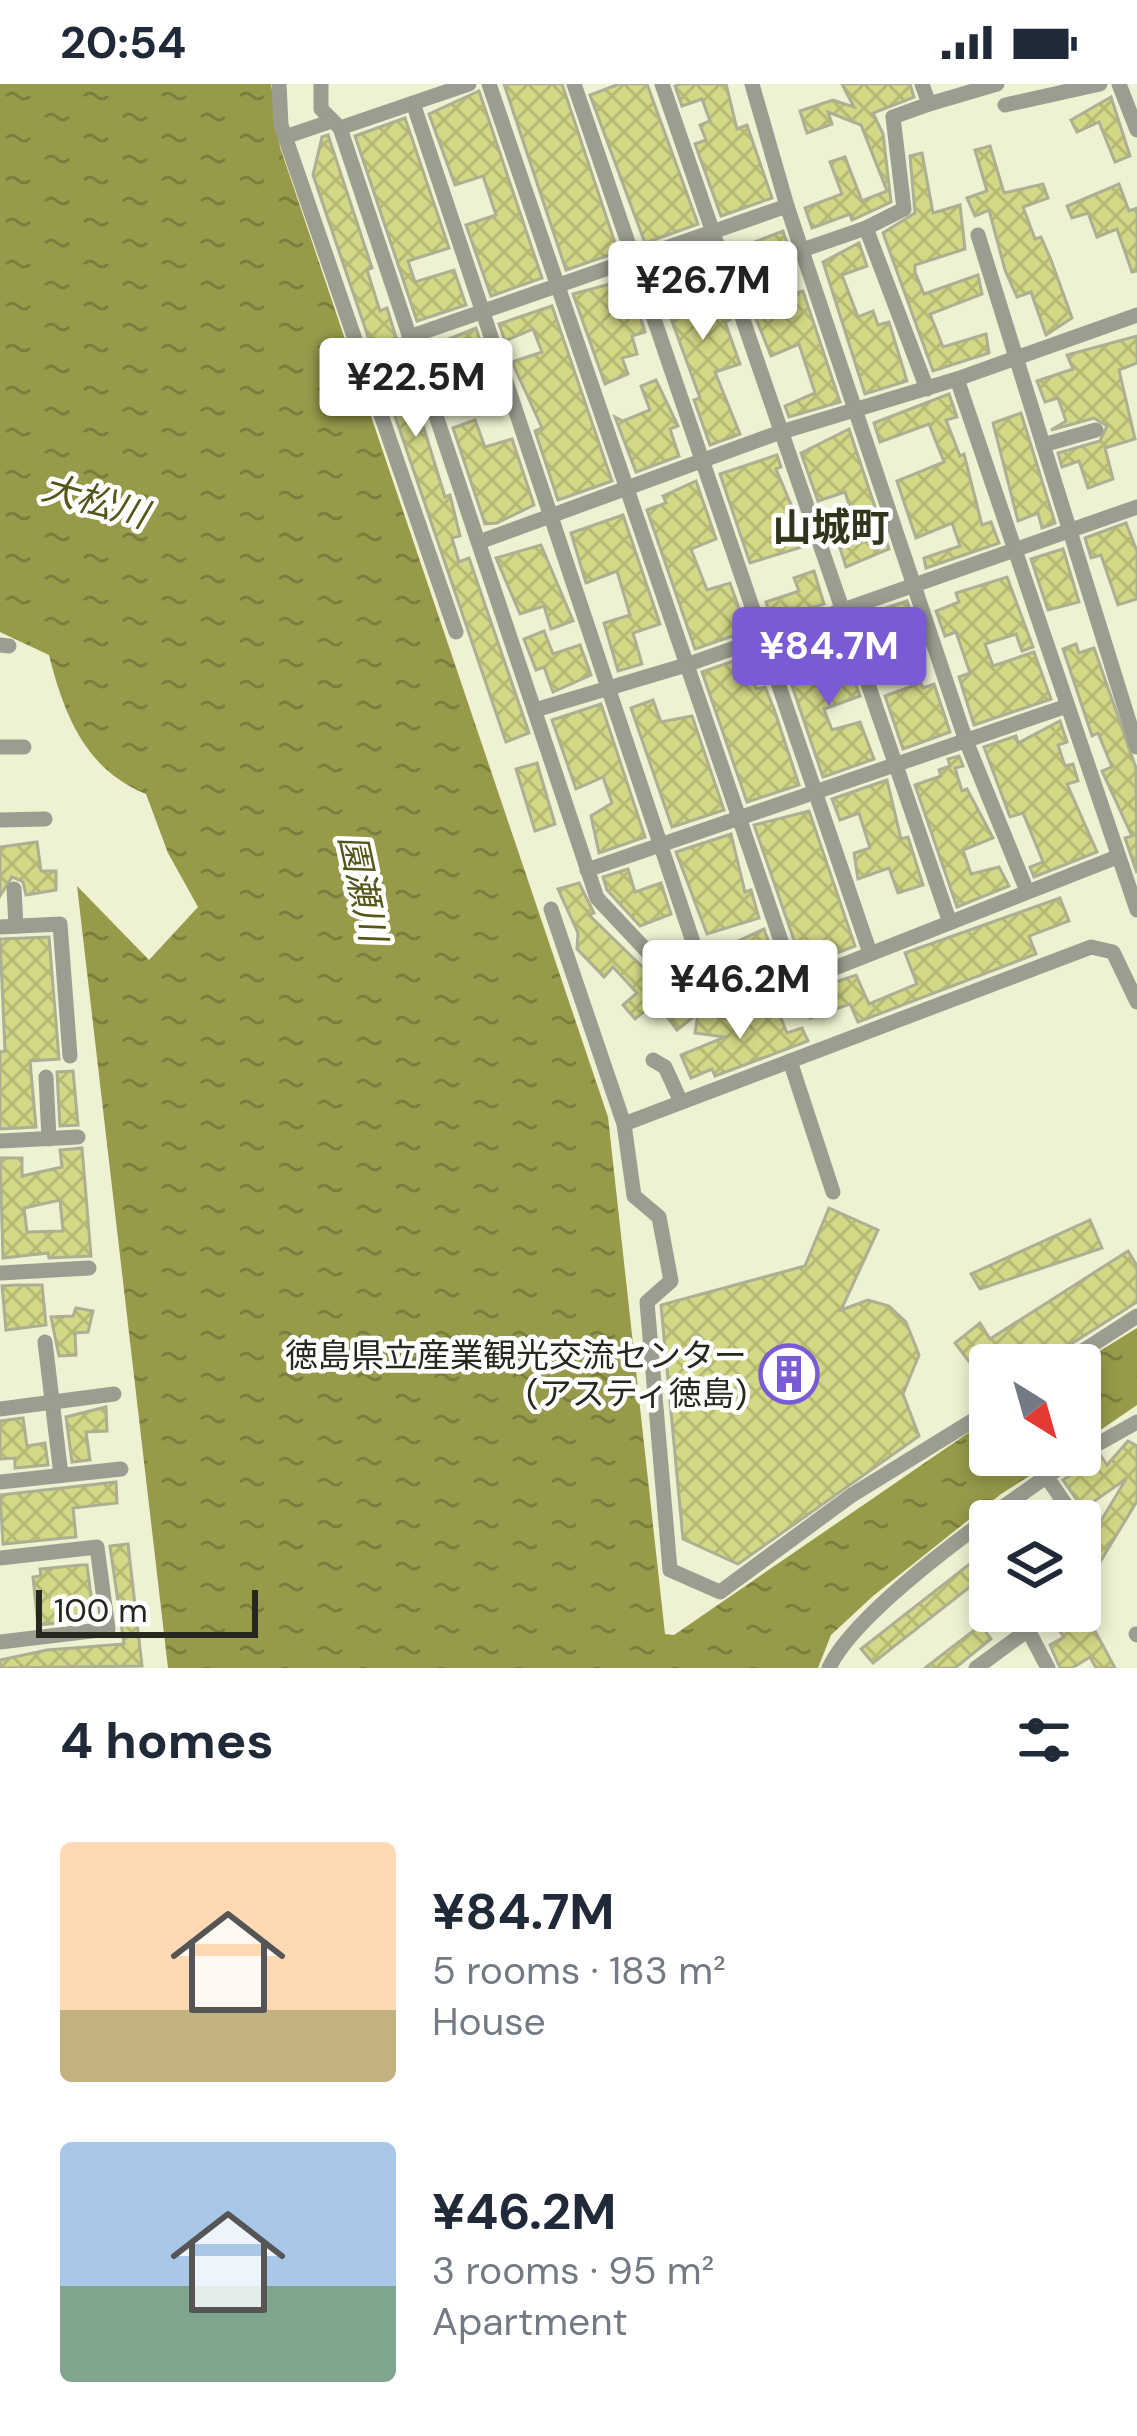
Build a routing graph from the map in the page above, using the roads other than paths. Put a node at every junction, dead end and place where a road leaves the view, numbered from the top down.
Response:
1 (279, 84) edge
2 (321, 84) edge
3 (469, 84) edge
4 (489, 84) edge
5 (574, 84) edge
6 (662, 84) edge
7 (752, 84) edge
8 (922, 84) edge
9 (997, 84) edge
10 (1100, 84) edge
11 (1119, 84) edge
12 (413, 103) junction
13 (928, 104) junction
14 (1005, 105) dead end
15 (336, 124) junction
16 (1137, 130) edge
17 (285, 137) junction
18 (787, 206) junction
19 (866, 228) junction
20 (713, 232) junction
21 (978, 235) dead end
22 (802, 250) junction
23 (634, 261) junction
24 (559, 287) junction
25 (484, 312) junction
26 (1137, 315) edge
27 (409, 337) junction
28 (1017, 357) junction
29 (957, 379) junction
30 (927, 389) junction
31 (859, 411) junction
32 (1096, 430) dead end
33 (778, 434) junction
34 (1043, 445) junction
35 (701, 464) junction
36 (628, 491) junction
37 (1137, 507) edge
38 (551, 517) junction
39 (1070, 528) junction
40 (479, 542) junction
41 (1011, 548) junction
42 (911, 583) junction
43 (839, 608) junction
44 (456, 632) dead end
45 (760, 638) junction
46 (686, 665) junction
47 (611, 688) junction
48 (1066, 706) junction
49 (535, 710) junction
50 (965, 741) junction
51 (24, 746) dead end
52 (0, 747) edge
53 (1137, 747) edge
54 (894, 765) junction
55 (815, 792) junction
56 (45, 819) dead end
57 (737, 819) junction
58 (0, 820) edge
59 (661, 844) junction
60 (1118, 857) junction
61 (587, 870) junction
62 (14, 889) dead end
63 (1027, 891) junction
64 (1136, 907) edge
65 (551, 909) dead end
66 (949, 920) junction
67 (8, 926) edge
68 (869, 950) junction
69 (795, 982) junction
70 (1137, 1002) edge
71 (714, 1004) junction
72 (70, 1056) dead end
73 (653, 1060) dead end
74 (790, 1061) junction
75 (46, 1077) dead end
76 (681, 1102) junction
77 (625, 1124) junction
78 (78, 1137) dead end
79 (49, 1138) junction
80 (0, 1141) edge
81 (833, 1192) dead end
82 (89, 1268) dead end
83 (0, 1273) edge
84 (1137, 1316) edge
85 (45, 1342) dead end
86 (1093, 1344) edge
87 (114, 1394) dead end
88 (52, 1402) junction
89 (0, 1409) edge
90 (1136, 1418) edge
91 (969, 1423) edge
92 (1101, 1440) edge
93 (121, 1468) dead end
94 (61, 1475) junction
95 (1046, 1477) joint
96 (0, 1482) edge
97 (1062, 1500) edge
98 (0, 1558) edge
99 (1025, 1632) edge
100 (1029, 1632) edge
101 (0, 1642) edge
102 (836, 1662) edge
103 (976, 1668) edge
104 (1048, 1668) edge

1 - 17 street
2 - 15 street
3 - 12 street
4 - 24 street
5 - 23 street
6 - 20 street
7 - 18 street
8 - 13 street
9 - 13 street
10 - 14 street
11 - 16 street
12 - 15 street
12 - 25 street
13 - 19 street
15 - 17 street
15 - 27 street
17 - 44 street
18 - 20 street
18 - 22 street
19 - 22 street
19 - 30 street
20 - 23 street
20 - 33 street
21 - 28 street
22 - 31 street
23 - 24 street
23 - 35 street
24 - 25 street
24 - 36 street
25 - 27 street
25 - 38 street
26 - 28 street
27 - 40 street
28 - 29 street
28 - 34 street
29 - 30 street
29 - 41 street
30 - 31 street
31 - 33 street
31 - 42 street
32 - 34 street
33 - 35 street
33 - 43 street
34 - 39 street
35 - 36 street
35 - 45 street
36 - 38 street
36 - 46 street
37 - 39 street
38 - 40 street
38 - 47 street
39 - 41 street
39 - 53 street
40 - 49 street
41 - 42 street
41 - 48 street
42 - 43 street
42 - 50 street
43 - 45 street
43 - 54 street
45 - 46 street
45 - 55 street
46 - 47 street
46 - 57 street
47 - 49 street
47 - 59 street
48 - 50 street
48 - 60 street
49 - 61 street
50 - 54 street
50 - 63 street
51 - 52 street
54 - 55 street
54 - 66 street
55 - 57 street
55 - 68 street
56 - 58 street
57 - 59 street
57 - 69 street
59 - 61 street
59 - 71 street
60 - 63 street
60 - 64 street
61 - 71 street
62 - 67 street
63 - 66 street
65 - 77 street
66 - 68 street
67 - 72 street
68 - 69 street
69 - 71 street
70 - 74 street
73 - 76 street
74 - 76 street
74 - 81 street
75 - 79 street
76 - 77 street
77 - 91 street
78 - 79 street
79 - 80 street
82 - 83 street
84 - 86 street
85 - 88 street
87 - 88 street
88 - 89 street
88 - 94 street
90 - 92 street
93 - 94 street
94 - 96 street
95 - 97 street
95 - 102 street
98 - 101 street
99 - 103 street
100 - 104 street

